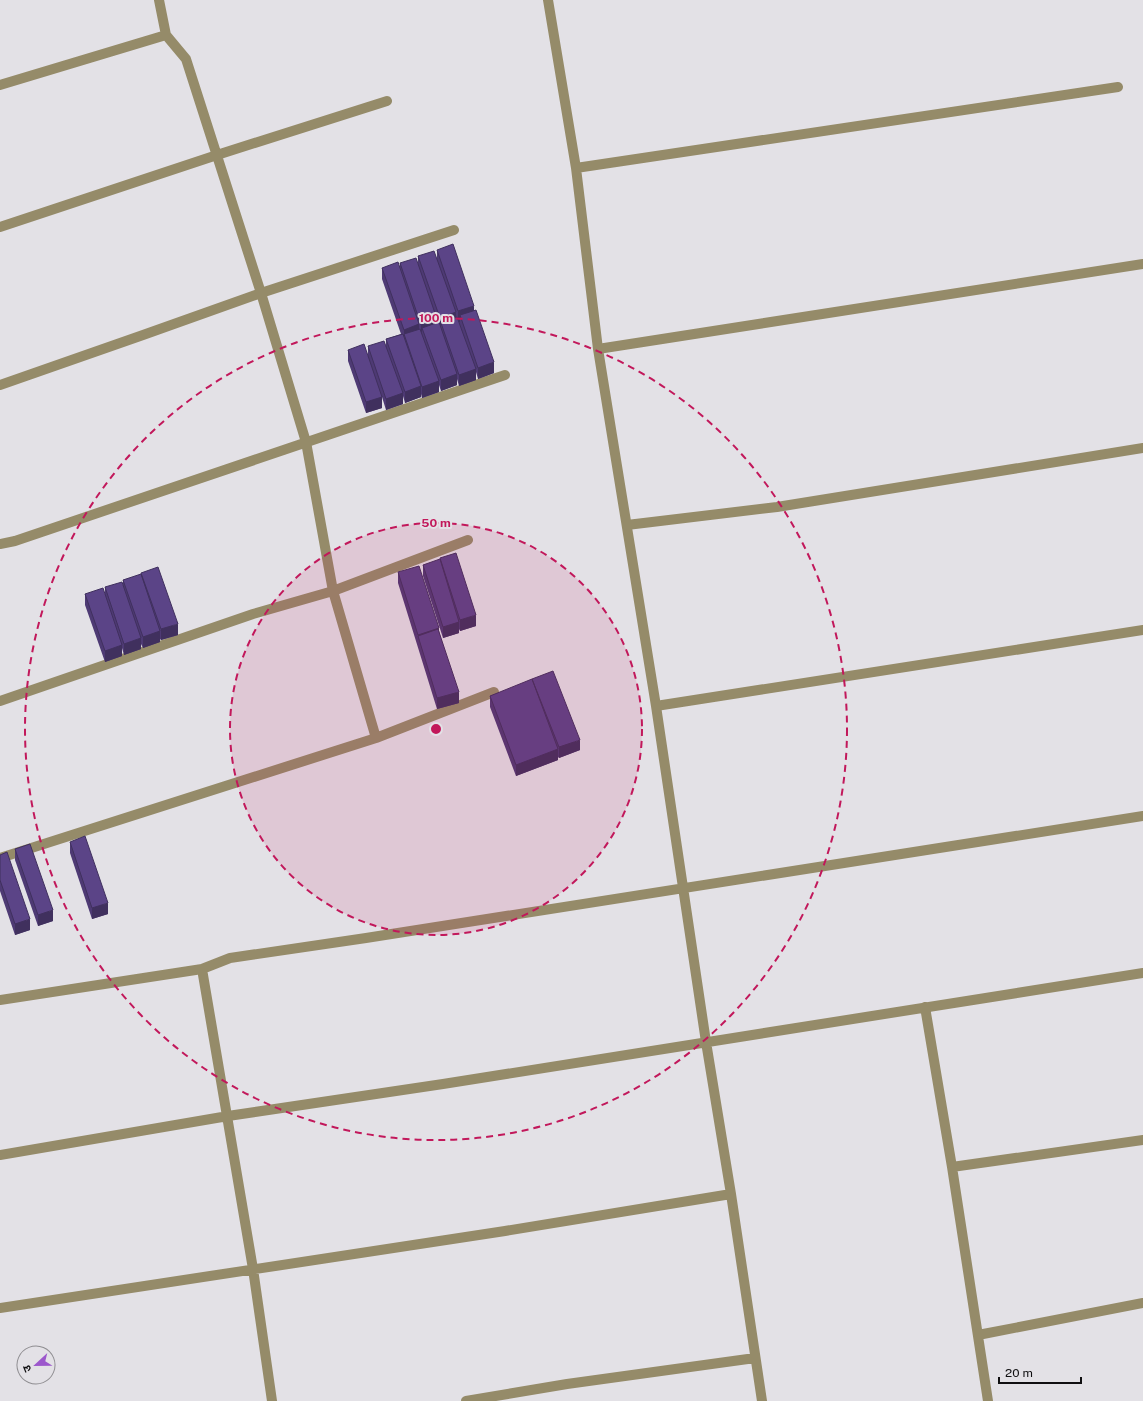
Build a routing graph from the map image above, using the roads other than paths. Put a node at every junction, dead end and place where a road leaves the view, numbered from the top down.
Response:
1 (159, 0) edge
2 (548, 0) edge
3 (166, 35) junction
4 (0, 85) edge
5 (1118, 87) dead end
6 (388, 101) dead end
7 (217, 155) junction
8 (576, 168) junction
9 (0, 227) edge
10 (454, 230) dead end
11 (1143, 264) edge
12 (261, 293) junction
13 (598, 349) junction
14 (505, 375) dead end
15 (0, 384) edge
16 (306, 442) junction
17 (1143, 448) edge
18 (627, 525) junction
19 (468, 540) dead end
20 (0, 544) edge
21 (333, 591) junction
22 (1143, 630) edge
23 (494, 692) dead end
24 (0, 702) edge
25 (656, 706) junction
26 (376, 738) junction
27 (1143, 816) edge
28 (0, 858) edge
29 (683, 888) junction
30 (202, 969) junction
31 (1143, 973) edge
32 (0, 1000) edge
33 (925, 1007) junction
34 (706, 1042) junction
35 (228, 1116) junction
36 (1143, 1140) edge
37 (0, 1155) edge
38 (952, 1166) junction
39 (731, 1194) junction
40 (253, 1269) junction
41 (1143, 1303) edge
42 (0, 1308) edge
43 (978, 1335) junction
44 (755, 1358) junction
45 (272, 1401) edge
46 (466, 1401) edge
47 (762, 1401) edge
48 (988, 1401) edge

1 - 3 street
2 - 8 street
3 - 4 street
3 - 7 street
5 - 8 street
6 - 7 street
7 - 9 street
7 - 12 street
8 - 13 street
10 - 12 street
11 - 13 street
12 - 15 street
12 - 16 street
13 - 18 street
14 - 16 street
16 - 20 street
16 - 21 street
17 - 18 street
18 - 25 street
19 - 21 street
21 - 24 street
21 - 26 street
22 - 25 street
23 - 26 street
25 - 29 street
26 - 28 street
27 - 29 street
29 - 30 street
29 - 34 street
30 - 32 street
30 - 35 street
31 - 33 street
33 - 34 street
33 - 38 street
34 - 35 street
34 - 39 street
35 - 37 street
35 - 40 street
36 - 38 street
38 - 43 street
39 - 40 street
39 - 44 street
40 - 42 street
40 - 45 street
41 - 43 street
43 - 48 street
44 - 46 street
44 - 47 street

